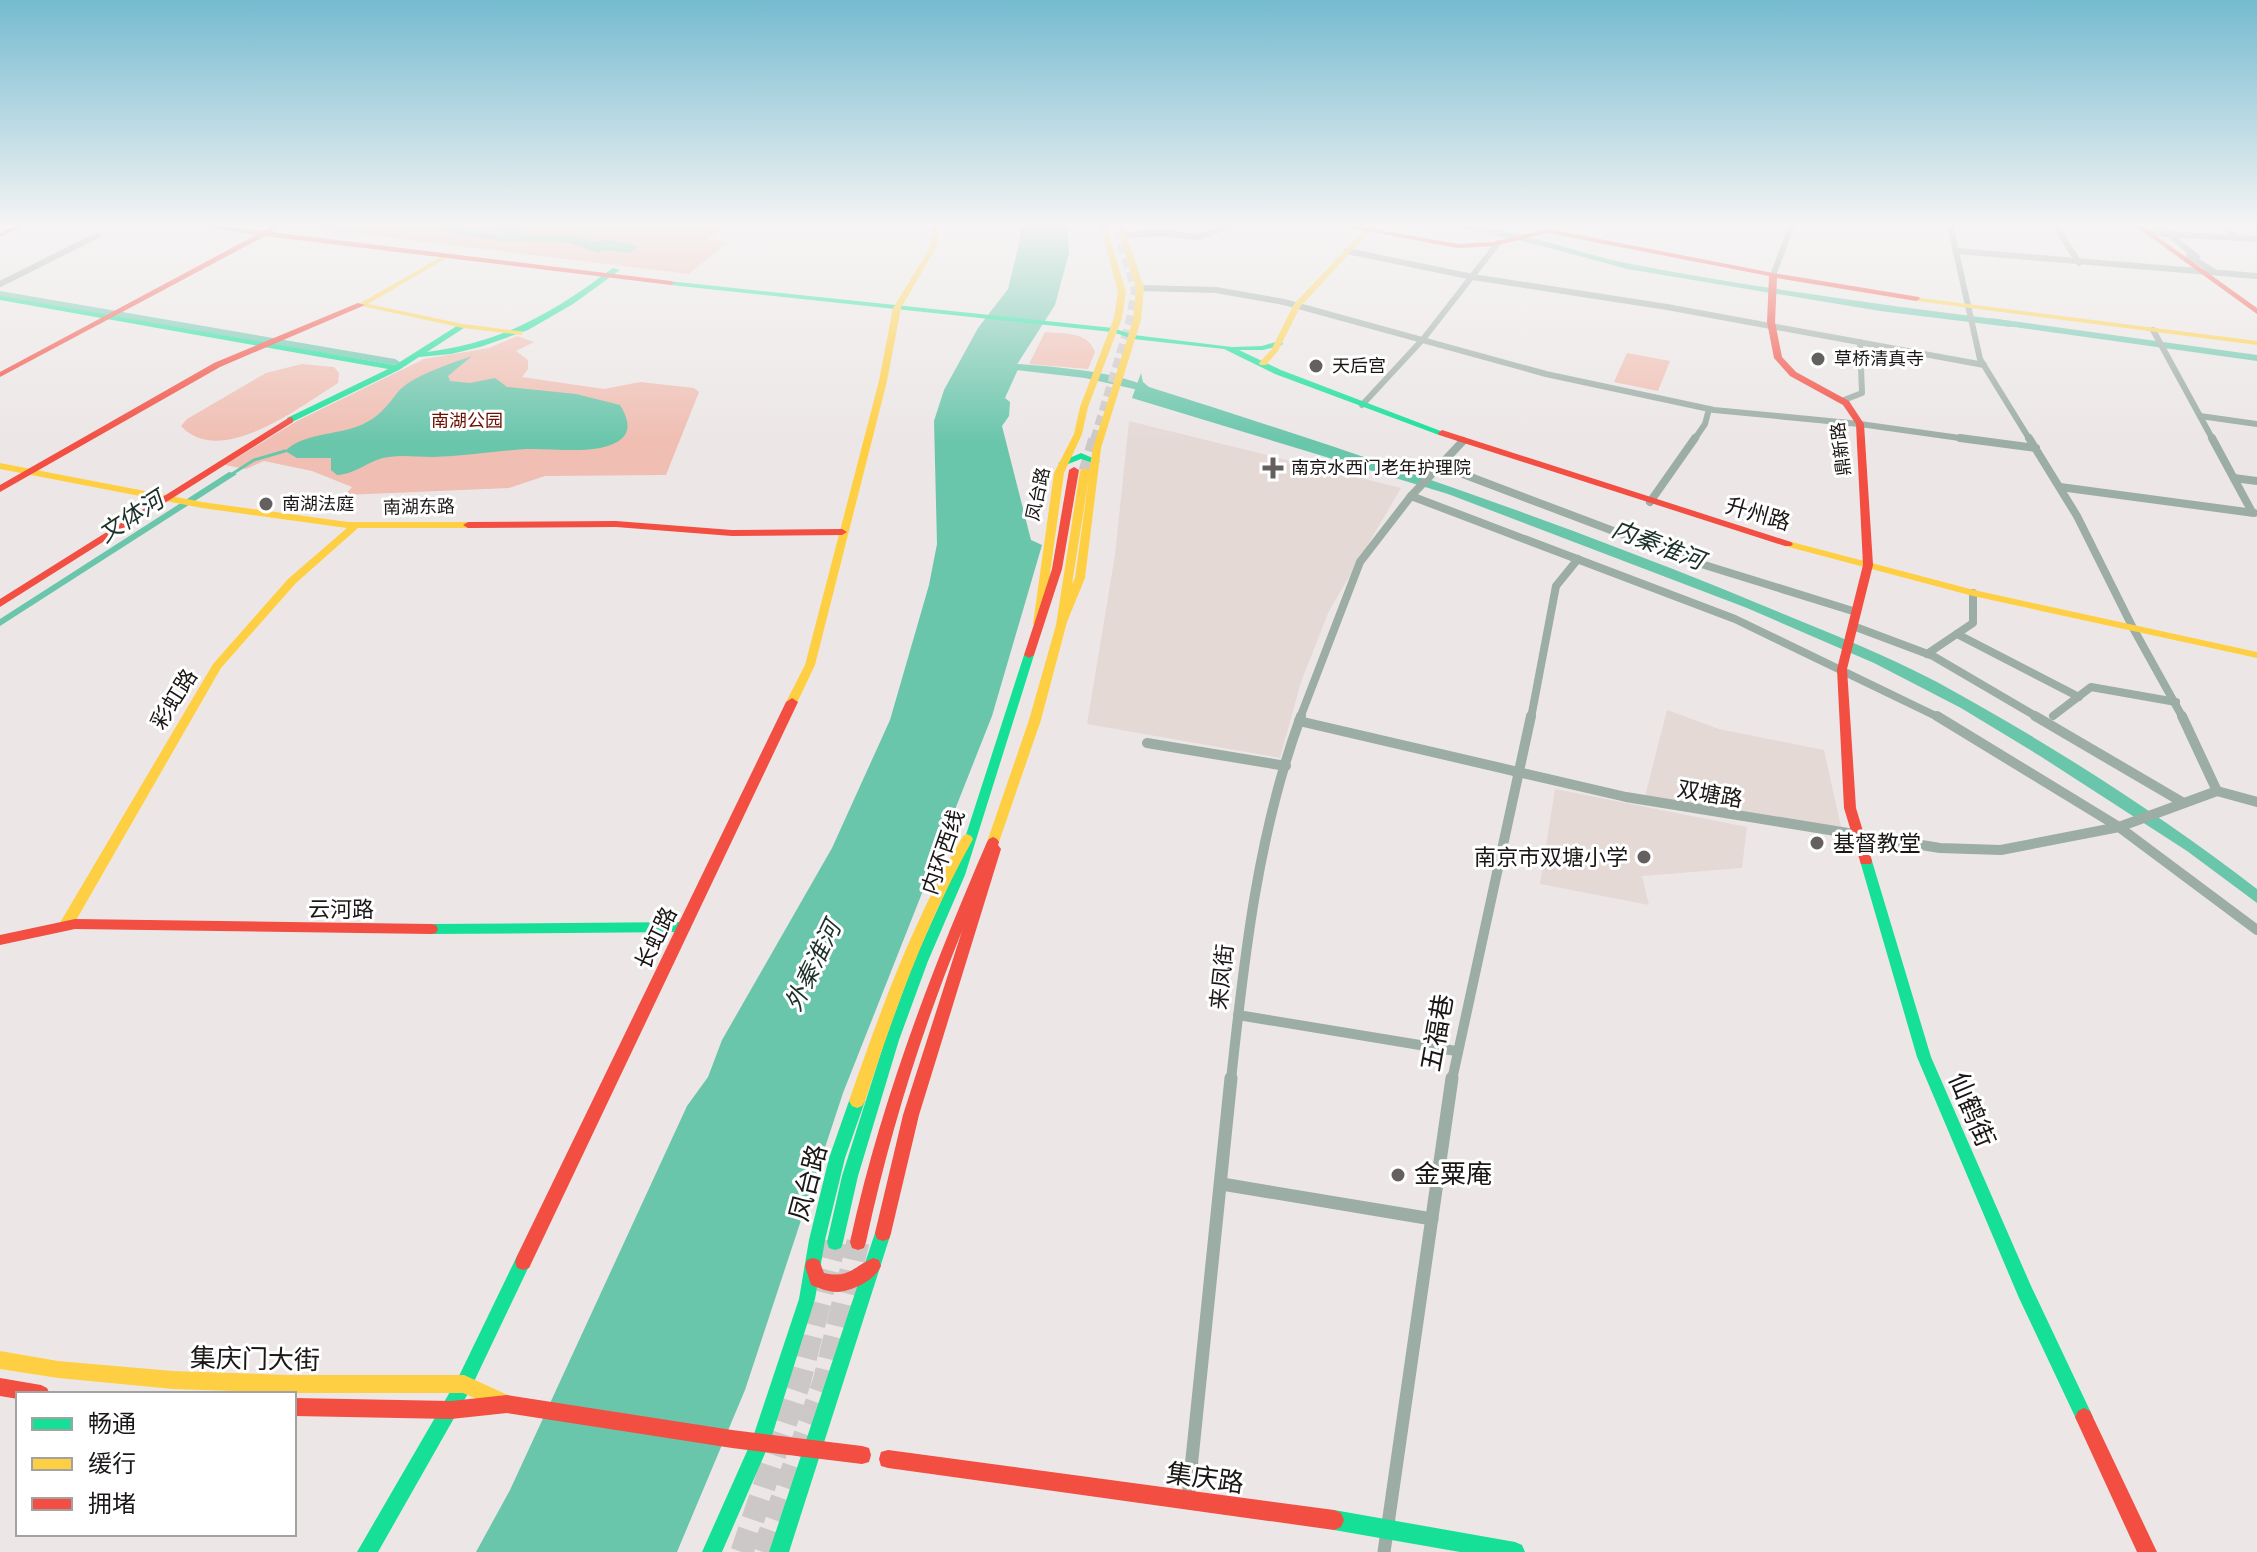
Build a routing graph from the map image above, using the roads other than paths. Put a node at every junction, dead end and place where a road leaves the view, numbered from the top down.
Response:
1 (147, 297) edge
2 (374, 297) edge
3 (579, 297) edge
4 (831, 297) edge
5 (903, 297) edge
6 (1120, 297) edge
7 (1139, 297) edge
8 (1254, 297) edge
9 (1305, 297) edge
10 (1457, 297) edge
11 (1598, 297) edge
12 (1772, 297) edge
13 (1862, 297) edge
14 (1967, 297) edge
15 (2235, 297) edge
16 (0, 298) edge
17 (361, 305) junction
18 (899, 305) junction
19 (1297, 306) junction
20 (1119, 311) junction
21 (1138, 312) junction
22 (2257, 312) edge
23 (1971, 315) junction
24 (111, 317) junction
25 (463, 326) junction
26 (1772, 326) junction
27 (1113, 330) junction
28 (519, 333) junction
29 (2156, 333) junction
30 (1133, 337) junction
31 (1424, 338) junction
32 (1860, 342) junction
33 (1279, 343) junction
34 (2257, 343) edge
35 (264, 344) junction
36 (1226, 347) junction
37 (418, 355) junction
38 (1263, 363) junction
39 (1984, 365) junction
40 (396, 368) junction
41 (2, 373) edge
42 (1844, 400) junction
43 (1362, 405) junction
44 (1709, 409) junction
45 (2200, 416) junction
46 (1860, 424) junction
47 (2257, 424) edge
48 (1463, 441) junction
49 (2036, 448) junction
50 (1096, 461) junction
51 (0, 466) edge
52 (1074, 468) junction
53 (1437, 468) junction
54 (29, 472) junction
55 (2234, 478) junction
56 (2257, 481) edge
57 (2060, 487) junction
58 (0, 489) edge
59 (1412, 495) junction
60 (167, 498) junction
61 (1650, 502) junction
62 (2255, 513) edge
63 (356, 525) junction
64 (842, 532) junction
65 (1578, 559) junction
66 (1868, 565) junction
67 (1973, 593) junction
68 (0, 604) edge
69 (1856, 612) junction
70 (1061, 625) junction
71 (2133, 628) junction
72 (1852, 630) junction
73 (1957, 634) junction
74 (1927, 654) junction
75 (2257, 655) edge
76 (1843, 664) junction
77 (2079, 697) junction
78 (2176, 702) junction
79 (2053, 716) dead end
80 (1299, 721) junction
81 (1147, 743) dead end
82 (1286, 766) junction
83 (1520, 773) junction
84 (2217, 791) junction
85 (2182, 802) junction
86 (2254, 803) edge
87 (1002, 821) junction
88 (2120, 827) junction
89 (971, 832) junction
90 (1858, 836) junction
91 (66, 925) junction
92 (684, 927) junction
93 (2257, 930) edge
94 (0, 940) edge
95 (1238, 1015) junction
96 (1456, 1051) junction
97 (1222, 1184) junction
98 (1432, 1219) junction
99 (835, 1242) tunnel mouth
100 (858, 1242) tunnel mouth
101 (812, 1266) junction
102 (873, 1266) junction
103 (0, 1360) edge
104 (464, 1384) junction
105 (0, 1387) edge
106 (29, 1392) edge
107 (513, 1404) junction
108 (296, 1407) edge
109 (451, 1410) junction
110 (761, 1442) junction
111 (816, 1448) junction
112 (862, 1455) dead end
113 (888, 1459) dead end
114 (1188, 1498) junction
115 (1387, 1528) junction
116 (367, 1552) edge
117 (712, 1552) edge
118 (779, 1552) edge
119 (1384, 1552) edge
120 (1515, 1552) edge
121 (2147, 1552) edge

1 - 24 main road
2 - 17 main road
3 - 28 main road
4 - 18 main road
5 - 18 main road, 长虹路
6 - 20 main road, 凤台路
7 - 21 main road
8 - 19 street
9 - 19 main road
10 - 31 street
11 - 26 street
12 - 26 main road, 鼎新路
13 - 23 main road
14 - 23 street
15 - 22 main road
16 - 24 main road
17 - 25 main road
17 - 35 main road
18 - 27 main road
18 - 64 main road, 长虹路
19 - 31 street
19 - 33 main road
20 - 21 main road
20 - 27 main road, 凤台路
21 - 30 main road
23 - 29 main road
23 - 39 street
24 - 35 main road
24 - 41 main road
25 - 28 main road
25 - 37 main road
26 - 32 street
26 - 42 main road, 鼎新路
27 - 30 main road
27 - 52 main road, 凤台路
28 - 37 main road
29 - 34 main road
29 - 45 street
30 - 36 main road
30 - 50 main road
31 - 43 street
31 - 44 street
32 - 39 street
32 - 42 street
33 - 36 main road
33 - 38 main road
35 - 40 main road
35 - 54 main road
36 - 38 main road, 升州路
37 - 40 main road
38 - 43 main road, 升州路
39 - 49 street
40 - 60 main road
42 - 46 main road, 鼎新路
43 - 48 main road, 升州路
44 - 46 street
44 - 61 street
45 - 47 street
45 - 55 street
46 - 49 street
46 - 66 main road, 鼎新路
48 - 53 street
48 - 61 main road, 升州路
49 - 57 street
50 - 52 main road
50 - 70 main road
51 - 54 main road, 南湖东路
52 - 70 main road, 内环西线
52 - 89 main road, 内环西线
53 - 59 street, 来凤街
53 - 69 street
54 - 58 main road
54 - 60 main road, 南湖东路
55 - 56 street
55 - 62 street
57 - 62 street
57 - 71 street
59 - 65 street
59 - 80 street, 来凤街
60 - 63 main road, 南湖东路
60 - 68 main road
61 - 66 main road, 升州路
63 - 64 main road, 南湖东路
63 - 91 main road, 彩虹路
64 - 92 main road, 长虹路
65 - 76 street
65 - 83 street, 五福巷
66 - 67 main road, 升州路
66 - 69 main road
67 - 71 main road, 升州路
67 - 73 street
69 - 72 main road
70 - 87 main road, 内环西线
71 - 75 main road, 升州路
71 - 78 street
72 - 74 street
72 - 76 main road, 仙鹤街
73 - 74 street
73 - 77 street
74 - 85 street
76 - 88 street
76 - 90 main road, 仙鹤街
77 - 78 street
77 - 79 street
78 - 84 street
80 - 82 street, 来凤街
80 - 83 street, 双塘路
81 - 82 street
82 - 95 street, 来凤街
83 - 90 street, 双塘路
83 - 96 street, 五福巷
84 - 85 street
84 - 86 street
85 - 88 street, 双塘路
87 - 100 main road, 内环西线
87 - 102 main road
88 - 90 street, 双塘路
88 - 93 street
89 - 99 main road, 内环西线
89 - 101 main road, 凤台路
90 - 121 main road, 仙鹤街
91 - 92 main road, 云河路
91 - 94 main road, 云河路
92 - 104 main road, 长虹路
95 - 96 street
95 - 97 street, 来凤街
96 - 98 street, 五福巷
97 - 98 street
97 - 114 street, 来凤街
98 - 115 street, 五福巷
101 - 102 main road
101 - 110 main road, 凤台路
102 - 111 main road
103 - 104 main road, 集庆门大街
104 - 107 main road, 集庆门大街
104 - 109 main road, 长虹路
105 - 106 main road
107 - 109 main road, 集庆门大街
107 - 110 main road, 集庆门大街
108 - 109 main road, 集庆门大街
109 - 116 main road, 长虹路
110 - 111 main road, 集庆门大街
110 - 117 main road, 凤台路
111 - 112 main road
111 - 118 main road
113 - 114 main road, 集庆路
114 - 115 main road, 集庆路
115 - 119 street, 五福巷
115 - 120 main road, 集庆路

